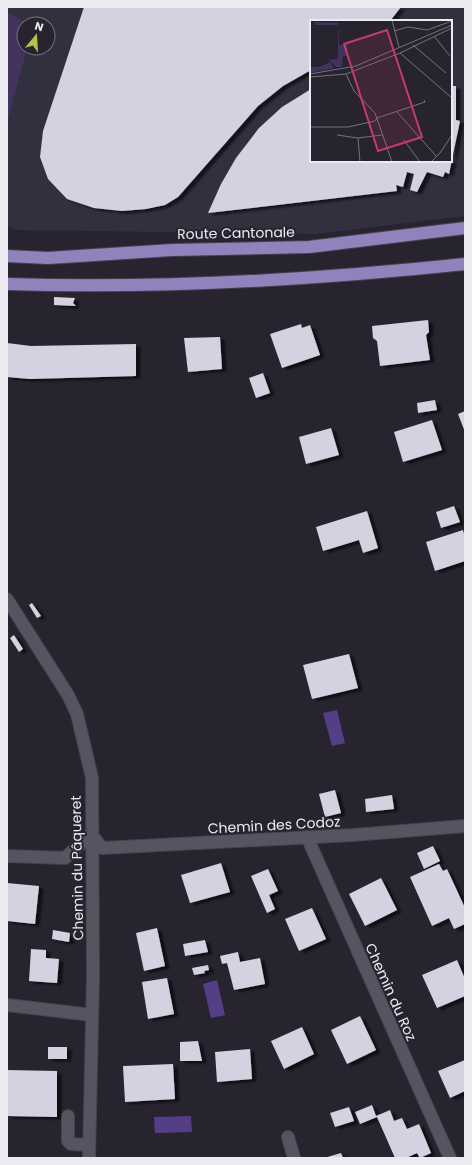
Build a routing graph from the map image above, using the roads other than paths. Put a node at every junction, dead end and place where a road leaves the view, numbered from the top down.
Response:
1 (465, 228) edge
2 (7, 256) edge
3 (465, 264) edge
4 (7, 284) edge
5 (7, 599) edge
6 (465, 826) edge
7 (91, 834) junction
8 (307, 837) junction
9 (7, 856) edge
10 (7, 1005) edge
11 (92, 1015) junction
12 (68, 1116) dead end
13 (288, 1137) dead end
14 (90, 1145) junction
15 (89, 1158) edge
16 (294, 1158) edge
17 (450, 1158) edge

1 - 2 main road, Route Cantonale
3 - 4 main road
5 - 7 street, Chemin du Pâqueret
6 - 8 street, Chemin des Codoz
7 - 8 street, Chemin des Codoz
7 - 9 street
7 - 11 street, Chemin du Pâqueret
8 - 17 street, Chemin du Roz
10 - 11 street
11 - 14 street, Chemin du Pâqueret
12 - 14 street
13 - 16 street
14 - 15 street, Chemin du Pâqueret

